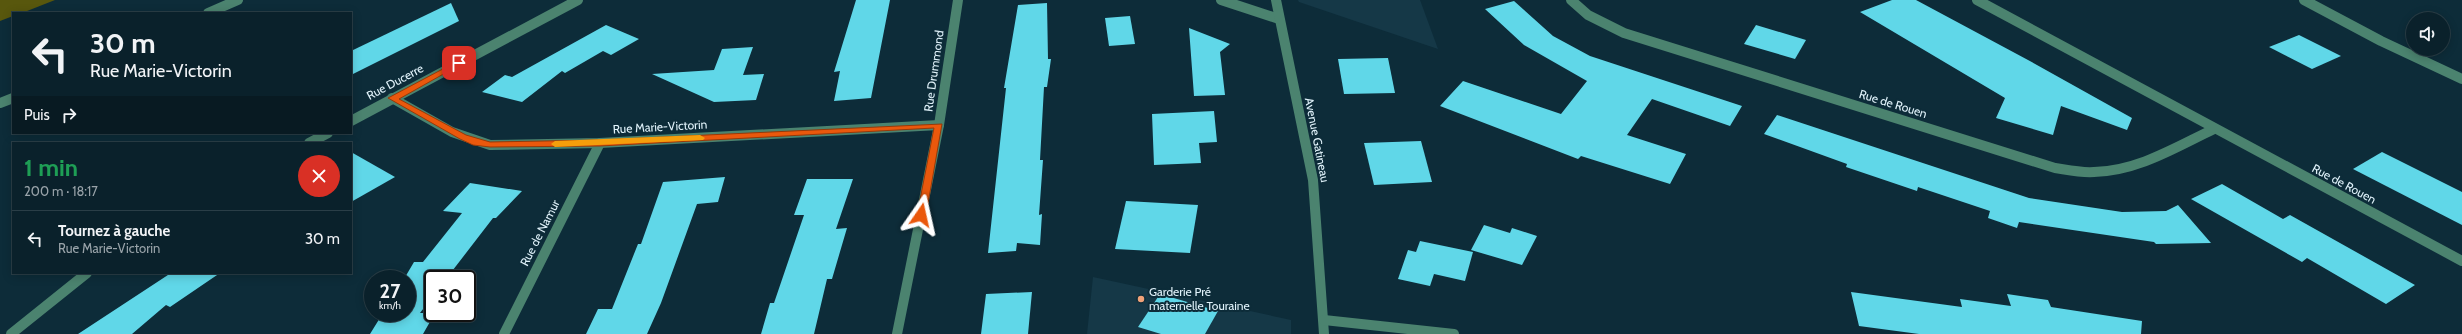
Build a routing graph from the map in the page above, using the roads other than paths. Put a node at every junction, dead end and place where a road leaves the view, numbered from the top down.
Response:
1 (238, 0) edge
2 (578, 0) edge
3 (958, 0) edge
4 (1221, 0) edge
5 (1276, 0) edge
6 (1571, 0) edge
7 (1977, 0) edge
8 (2304, 0) edge
9 (210, 12) edge
10 (1279, 19) junction
11 (2462, 79) edge
12 (12, 98) edge
13 (392, 98) junction
14 (0, 103) edge
15 (352, 120) edge
16 (939, 125) junction
17 (2214, 129) junction
18 (326, 134) edge
19 (311, 142) edge
20 (600, 143) junction
21 (2462, 261) edge
22 (86, 274) edge
23 (1324, 320) junction
24 (11, 334) edge
25 (504, 334) edge
26 (897, 334) edge
27 (1324, 334) edge
28 (1454, 334) edge

1 - 9 street
2 - 13 street, Rue Ducerre
3 - 16 street, Rue Drummond
4 - 10 street
5 - 10 street, Avenue Gatineau
6 - 17 street, Rue de Rouen
7 - 17 street, Rue de Rouen
8 - 11 street
10 - 23 street, Avenue Gatineau
12 - 14 street
13 - 15 street, Rue Ducerre
13 - 20 street, Rue Marie-Victorin
16 - 20 street, Rue Marie-Victorin
16 - 26 street, Rue Drummond
17 - 21 street, Rue de Rouen
18 - 19 street
20 - 25 street, Rue de Namur
22 - 24 street
23 - 27 street, Avenue Gatineau
23 - 28 street

